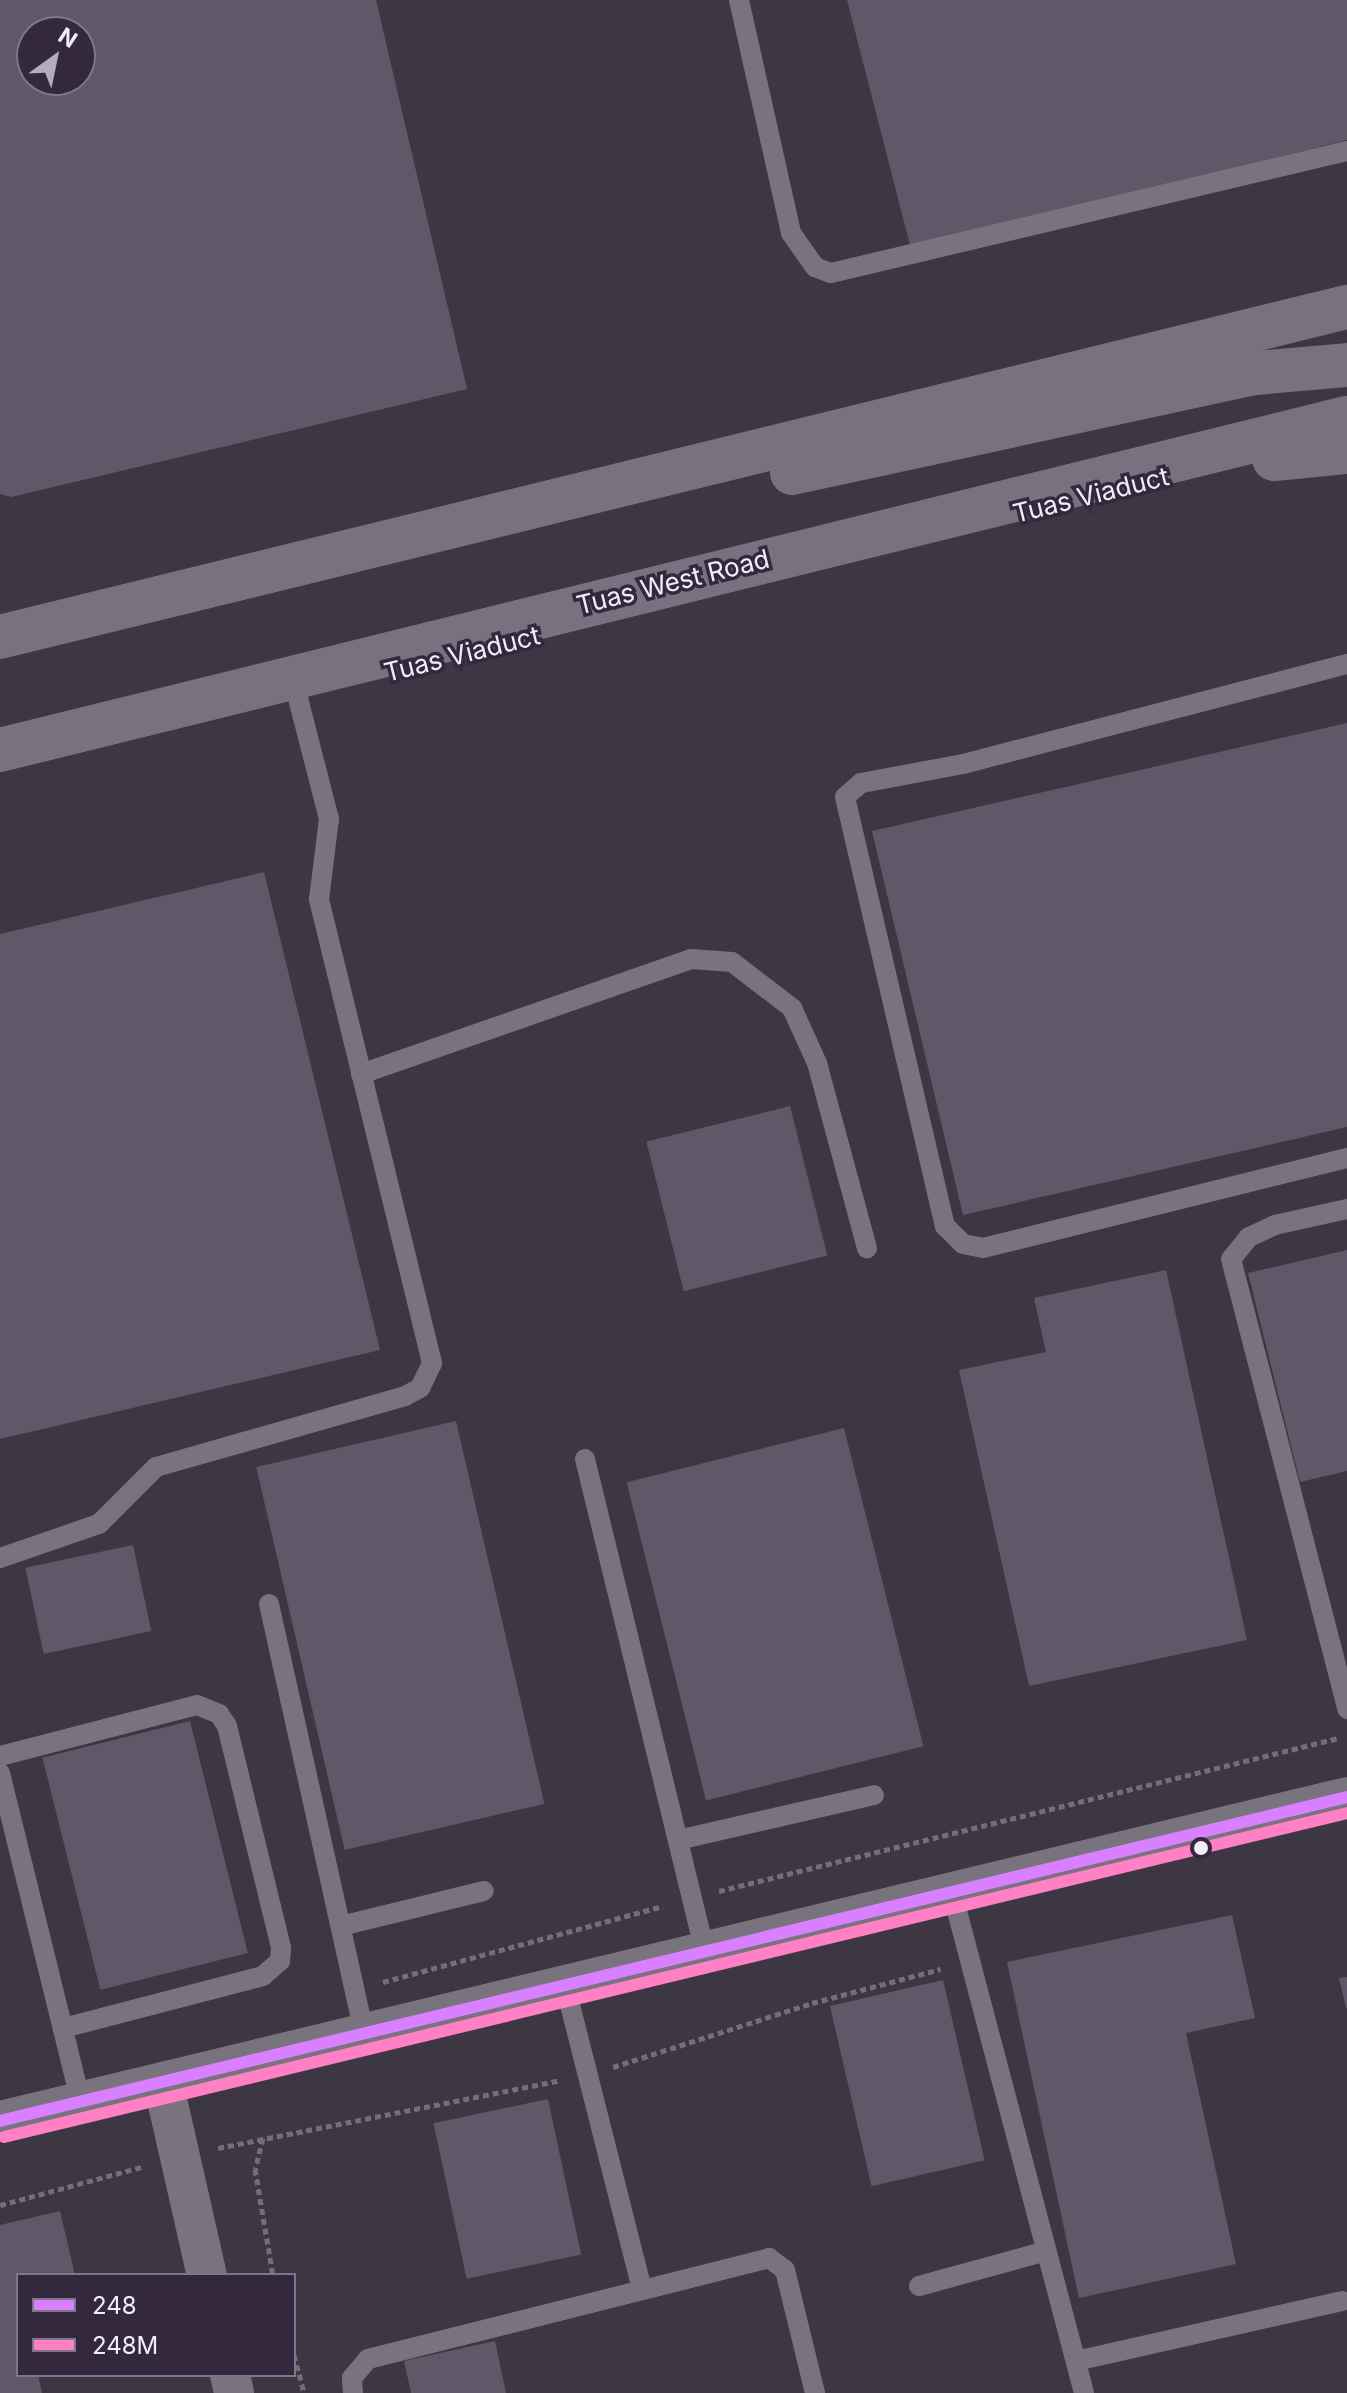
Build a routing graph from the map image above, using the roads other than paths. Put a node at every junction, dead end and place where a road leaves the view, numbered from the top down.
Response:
1 (739, 0) edge
2 (1347, 151) edge
3 (1347, 307) edge
4 (1347, 365) edge
5 (1347, 418) edge
6 (1347, 452) edge
7 (0, 637) edge
8 (0, 644) edge
9 (1347, 664) edge
10 (292, 675) junction
11 (0, 750) edge
12 (0, 770) edge
13 (361, 1074) junction
14 (1347, 1158) edge
15 (1347, 1209) edge
16 (867, 1248) dead end
17 (585, 1459) dead end
18 (0, 1558) edge
19 (269, 1604) dead end
20 (1343, 1678) edge
21 (1347, 1709) edge
22 (0, 1756) edge
23 (0, 1773) edge
24 (874, 1795) dead end
25 (1347, 1797) edge
26 (678, 1840) junction
27 (484, 1891) dead end
28 (952, 1892) junction
29 (341, 1926) junction
30 (705, 1952) junction
31 (565, 1985) junction
32 (63, 2028) junction
33 (364, 2033) junction
34 (163, 2082) junction
35 (81, 2102) junction
36 (0, 2121) edge
37 (1043, 2252) junction
38 (207, 2273) edge
39 (919, 2286) dead end
40 (642, 2289) junction
41 (1342, 2301) dead end
42 (1076, 2361) junction
43 (353, 2393) edge
44 (815, 2393) edge
45 (1084, 2393) edge

1 - 2 lane
3 - 7 main road
4 - 8 main road
5 - 10 main road, Tuas West Road
6 - 12 main road, Tuas Viaduct
9 - 14 lane
10 - 11 main road, Tuas West Road
10 - 13 lane
13 - 16 lane
13 - 18 lane
15 - 20 lane
17 - 26 lane
19 - 29 lane
20 - 21 lane
22 - 32 lane
23 - 32 lane
24 - 26 lane
25 - 28 street
26 - 30 lane
27 - 29 lane
28 - 30 street
28 - 37 lane
29 - 33 lane
30 - 31 street
31 - 33 street
31 - 40 lane
32 - 35 lane
33 - 34 street
34 - 35 street
34 - 38 street
35 - 36 street
37 - 39 lane
37 - 42 lane
40 - 43 lane
40 - 44 lane
41 - 42 lane
42 - 45 lane

